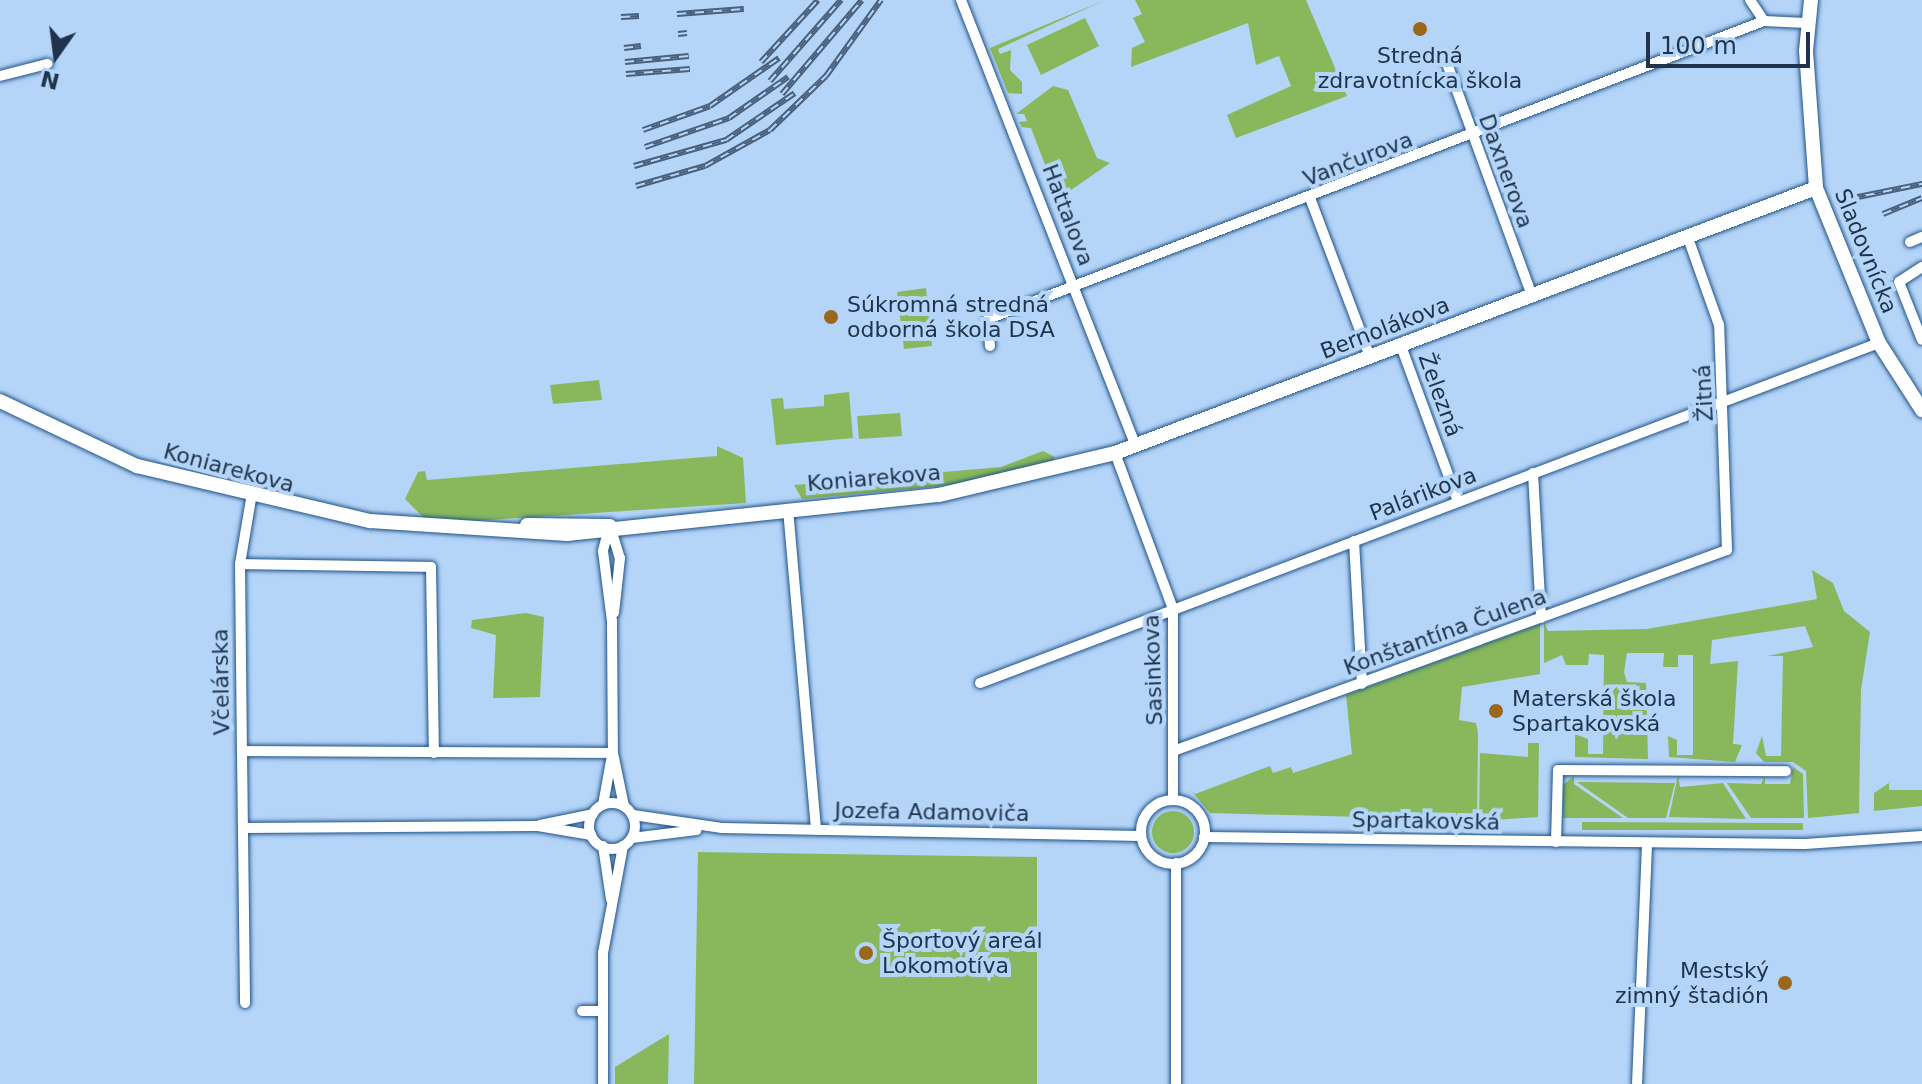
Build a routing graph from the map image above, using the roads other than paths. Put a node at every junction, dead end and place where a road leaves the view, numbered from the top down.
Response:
1 (961, 0) edge
2 (1750, 0) edge
3 (1811, 0) edge
4 (1764, 21) junction
5 (1806, 23) junction
6 (1445, 58) dead end
7 (47, 64) dead end
8 (0, 76) edge
9 (1472, 137) junction
10 (1816, 188) junction
11 (1310, 198) junction
12 (1922, 237) edge
13 (1688, 238) junction
14 (1910, 242) dead end
15 (1922, 267) edge
16 (1073, 287) junction
17 (1532, 296) junction
18 (1922, 340) edge
19 (1879, 343) junction
20 (990, 346) dead end
21 (1401, 346) junction
22 (1370, 357) junction
23 (1726, 400) junction
24 (0, 401) edge
25 (1922, 410) edge
26 (1136, 446) junction
27 (1115, 453) junction
28 (1533, 473) junction
29 (963, 492) joint
30 (251, 499) junction
31 (1458, 502) junction
32 (788, 509) junction
33 (634, 524) junction
34 (610, 526) junction
35 (460, 528) junction
36 (581, 533) junction
37 (1354, 541) junction
38 (619, 544) junction
39 (1727, 550) joint
40 (603, 551) junction
41 (240, 564) junction
42 (1173, 609) junction
43 (1541, 618) junction
44 (612, 621) junction
45 (980, 683) dead end
46 (1362, 684) junction
47 (1176, 750) junction
48 (242, 751) junction
49 (434, 753) junction
50 (613, 753) junction
51 (1786, 771) dead end
52 (1173, 800) junction
53 (603, 805) junction
54 (624, 806) junction
55 (593, 814) junction
56 (633, 815) junction
57 (538, 826) junction
58 (243, 828) junction
59 (722, 828) junction
60 (816, 830) junction
61 (591, 835) junction
62 (1141, 836) junction
63 (1922, 836) edge
64 (1204, 837) junction
65 (628, 842) junction
66 (1556, 842) junction
67 (1647, 843) junction
68 (603, 846) junction
69 (1176, 863) junction
70 (612, 901) junction
71 (245, 1003) dead end
72 (582, 1011) dead end
73 (603, 1011) junction
74 (603, 1084) edge
75 (1176, 1084) edge
76 (1637, 1084) edge

1 - 16 street, Hattalova
2 - 4 street
3 - 5 street, Sladovnícka
4 - 5 street
4 - 9 street, Vančurova
5 - 10 street, Sladovnícka
6 - 9 street, Daxnerova
7 - 8 street
9 - 11 street, Vančurova
9 - 17 street, Daxnerova
10 - 13 street, Bernolákova
10 - 19 street, Sladovnícka
11 - 16 street, Vančurova
11 - 22 street
12 - 14 street
13 - 17 street, Bernolákova
13 - 23 street, Žitná
15 - 18 street
16 - 20 street, Vančurova
16 - 26 street, Hattalova
17 - 21 street, Bernolákova
19 - 23 street, Palárikova
19 - 25 street, Sladovnícka
21 - 22 street, Bernolákova
21 - 31 street, Železná
22 - 26 street, Bernolákova
23 - 28 street, Palárikova
23 - 39 street, Žitná
24 - 30 street, Koniarekova
26 - 27 street, Bernolákova
27 - 29 street, Bernolákova
27 - 42 street, Sasinkova
28 - 31 street, Palárikova
28 - 43 street
29 - 32 street, Koniarekova
30 - 35 street, Koniarekova
30 - 41 street, Včelárska
31 - 37 street, Palárikova
32 - 33 street, Koniarekova
32 - 60 street, Koniarekova
33 - 34 street, Koniarekova
33 - 38 street
34 - 35 street, Koniarekova
34 - 36 street, Koniarekova
34 - 38 street
34 - 40 street
35 - 36 street, Koniarekova
36 - 40 street
37 - 42 street, Palárikova
37 - 46 street
38 - 44 street
39 - 43 street, Konštantína Čulena
40 - 44 street
41 - 48 street, Včelárska
41 - 49 street
42 - 45 street, Palárikova
42 - 47 street, Sasinkova
43 - 46 street, Konštantína Čulena
44 - 50 street
46 - 47 street, Konštantína Čulena
47 - 52 street, Sasinkova
48 - 49 street, Včelárska
48 - 58 street
49 - 50 street, Včelárska
50 - 53 street
50 - 54 street
51 - 66 street
52 - 62 street
52 - 64 street
53 - 54 street
53 - 55 street
54 - 56 street
55 - 57 street
55 - 61 street
56 - 59 street, Jozefa Adamoviča
56 - 65 street
57 - 58 street
57 - 61 street
58 - 71 street
59 - 60 street, Jozefa Adamoviča
59 - 65 street, Jozefa Adamoviča
60 - 62 street, Jozefa Adamoviča
61 - 68 street
62 - 69 street
63 - 67 street, Spartakovská
64 - 66 street, Spartakovská
64 - 69 street
65 - 68 street
65 - 70 street
66 - 67 street, Spartakovská
67 - 76 street
68 - 70 street
69 - 75 street
70 - 73 street
72 - 73 street
73 - 74 street

